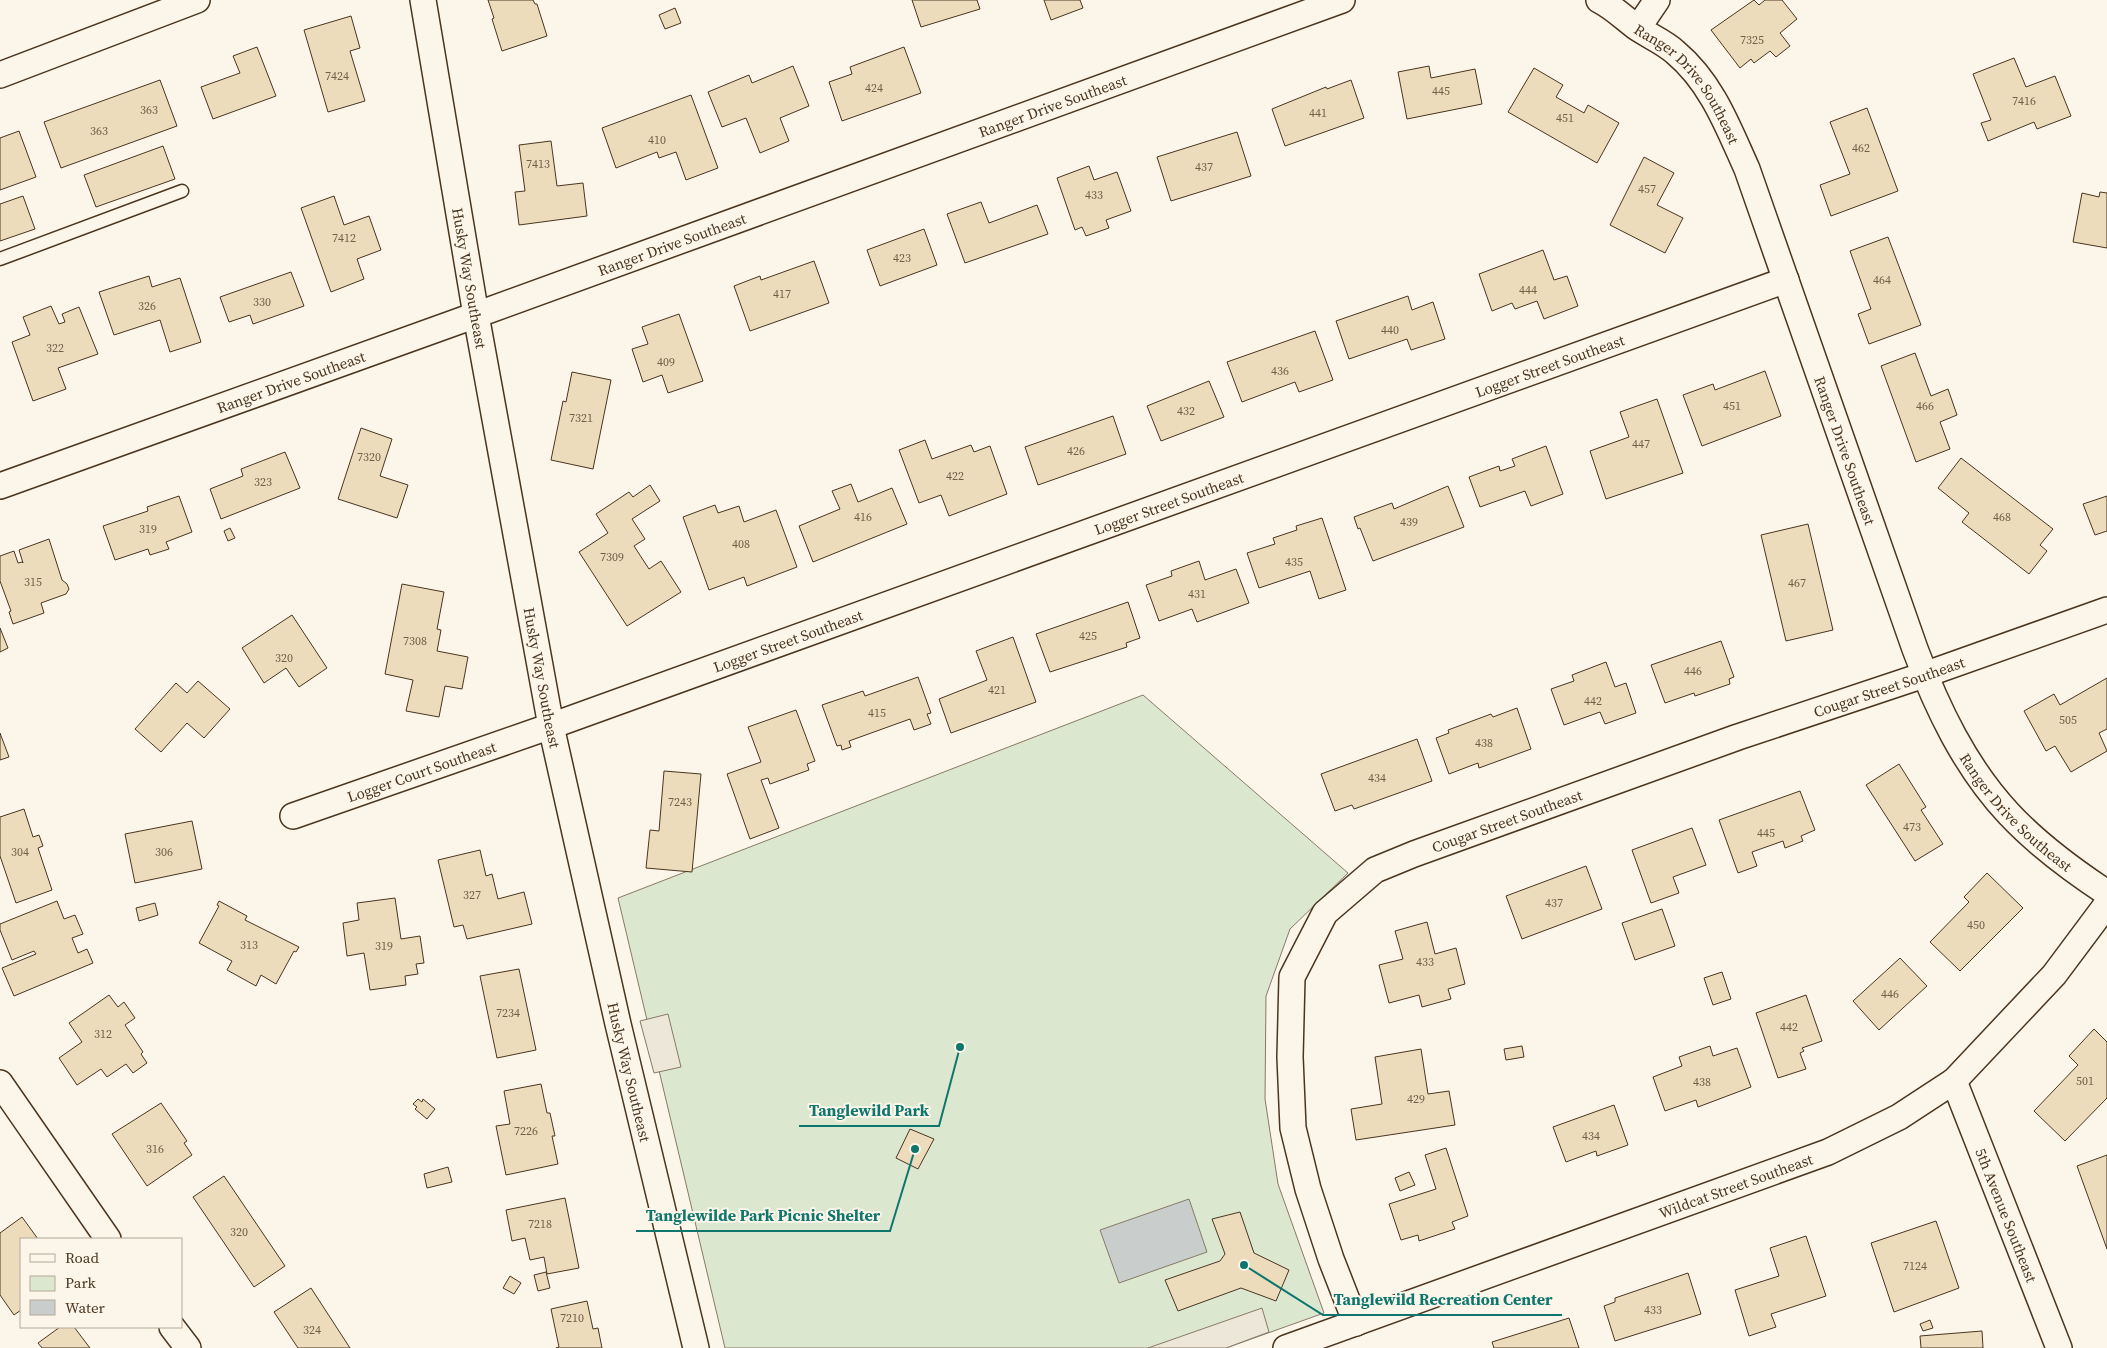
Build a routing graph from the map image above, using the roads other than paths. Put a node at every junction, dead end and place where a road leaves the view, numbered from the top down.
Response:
1 (197, 0) edge
2 (423, 0) edge
3 (1342, 0) edge
4 (1599, 0) edge
5 (1657, 0) edge
6 (1638, 28) junction
7 (0, 75) edge
8 (182, 191) dead end
9 (0, 258) edge
10 (1786, 280) junction
11 (476, 316) junction
12 (0, 486) edge
13 (2107, 610) edge
14 (1924, 675) junction
15 (551, 726) junction
16 (293, 816) dead end
17 (2107, 893) edge
18 (2107, 904) edge
19 (1954, 1081) junction
20 (0, 1082) edge
21 (107, 1238) edge
22 (1356, 1323) junction
23 (173, 1328) edge
24 (188, 1348) edge
25 (696, 1348) edge
26 (1286, 1348) edge
27 (2059, 1348) edge

1 - 7 street
2 - 11 street, Husky Way Southeast
3 - 11 street, Ranger Drive Southeast
4 - 6 street, Ranger Drive Southeast
5 - 6 street
6 - 10 street, Ranger Drive Southeast
8 - 9 lane
10 - 14 street, Ranger Drive Southeast
10 - 15 street, Logger Street Southeast
11 - 12 street, Ranger Drive Southeast
11 - 15 street, Husky Way Southeast
13 - 14 street, Cougar Street Southeast
14 - 17 street, Ranger Drive Southeast
14 - 22 street, Cougar Street Southeast
15 - 16 street, Logger Court Southeast
15 - 25 street, Husky Way Southeast
18 - 19 street, Wildcat Street Southeast
19 - 22 street, Wildcat Street Southeast
19 - 27 street, 5th Avenue Southeast
20 - 21 street
22 - 26 street, Wildcat Street Southeast
23 - 24 street

